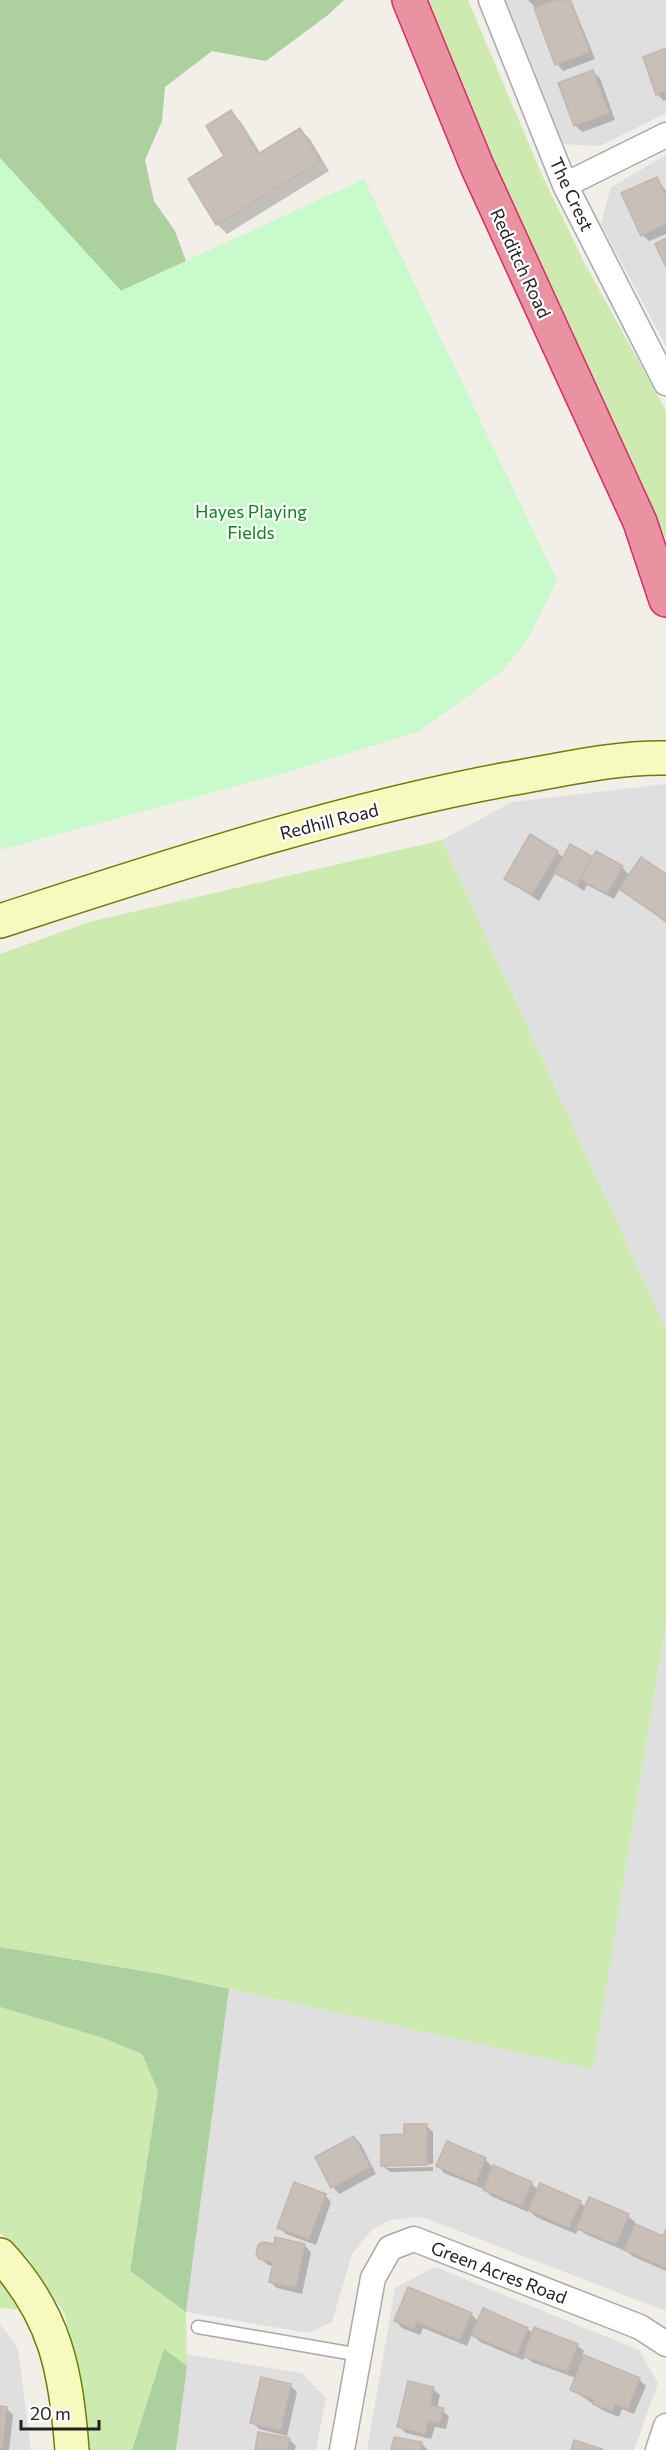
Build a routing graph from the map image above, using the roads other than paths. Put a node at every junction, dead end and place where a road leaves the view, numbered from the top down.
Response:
1 (409, 0) edge
2 (491, 0) edge
3 (666, 135) edge
4 (565, 185) junction
5 (666, 383) edge
6 (640, 522) junction
7 (666, 558) edge
8 (666, 600) edge
9 (666, 758) edge
10 (0, 921) edge
11 (0, 2255) edge
12 (198, 2327) dead end
13 (663, 2332) edge
14 (360, 2355) junction
15 (666, 2426) edge
16 (72, 2450) edge
17 (342, 2450) edge
18 (658, 2450) edge

1 - 6 highway, Redditch Road
2 - 4 street, The Crest
3 - 4 street
4 - 5 street, The Crest
6 - 7 highway, Redditch Road
6 - 8 highway, Redditch Road
9 - 10 street, Redhill Road
11 - 16 street
12 - 14 lane
13 - 14 street, Green Acres Road
14 - 17 street, Green Acres Road
15 - 18 street

